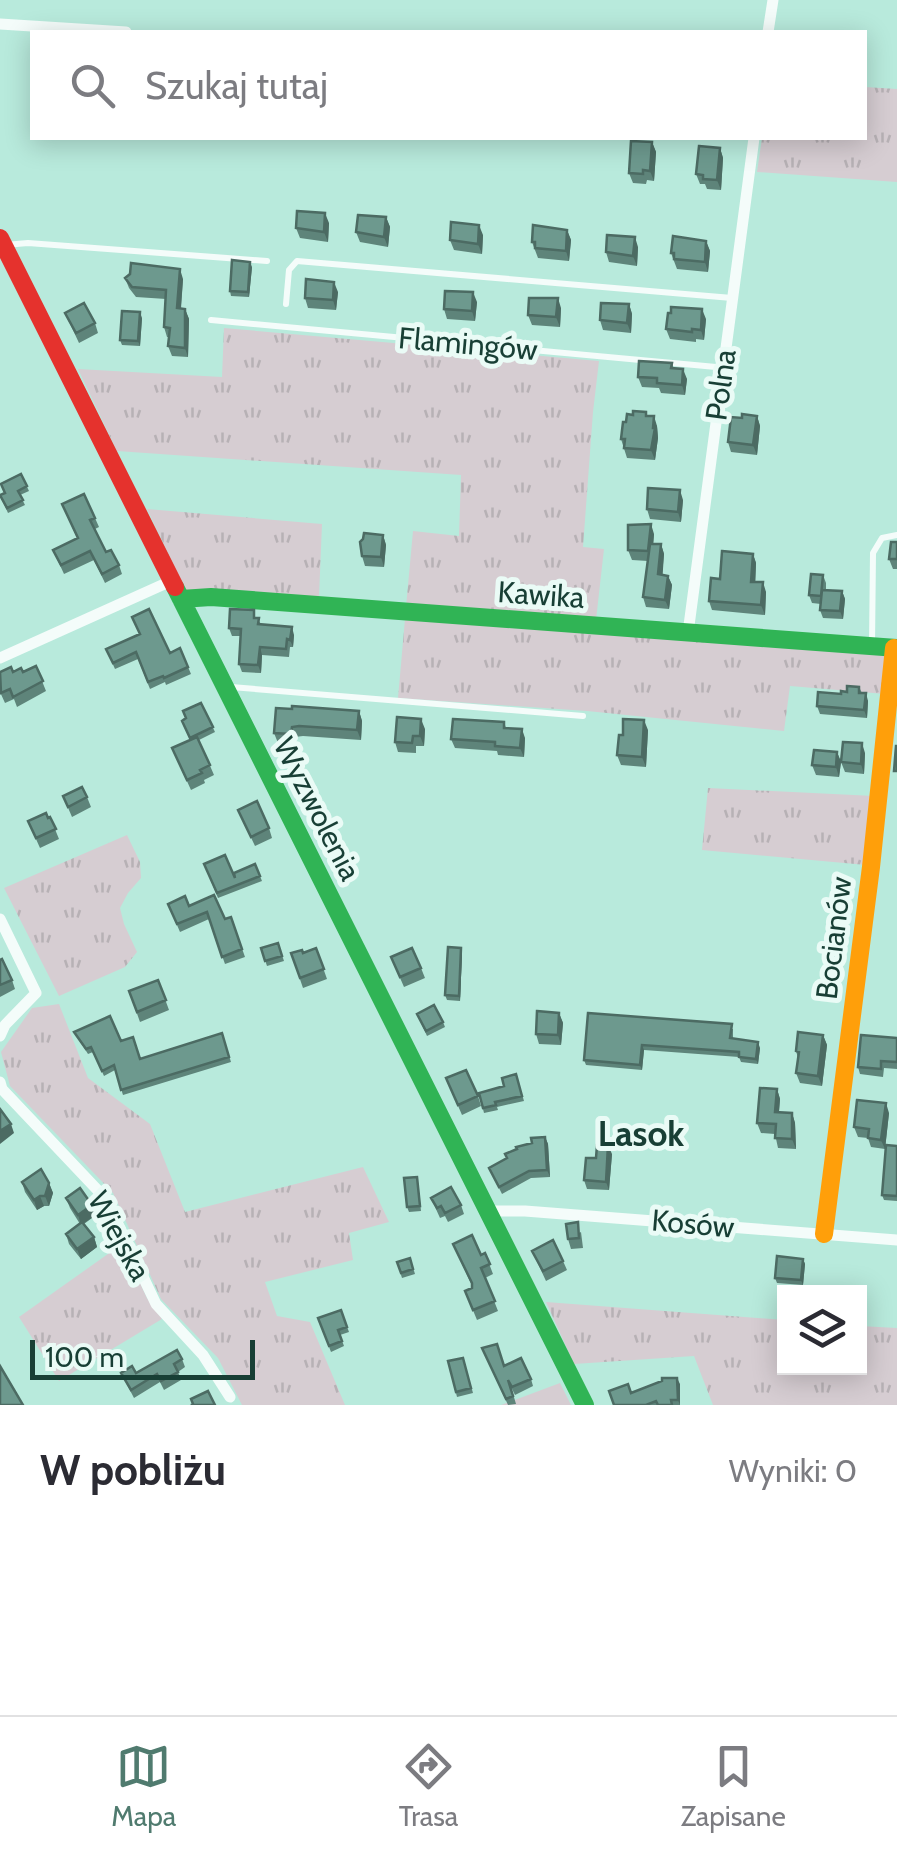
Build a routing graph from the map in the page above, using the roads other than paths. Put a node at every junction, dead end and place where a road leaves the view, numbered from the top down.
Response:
1 (773, 0) edge
2 (0, 24) edge
3 (94, 30) edge
4 (768, 30) edge
5 (754, 140) edge
6 (2, 242) edge
7 (267, 261) dead end
8 (733, 298) junction
9 (286, 304) dead end
10 (210, 320) dead end
11 (724, 362) junction
12 (897, 535) edge
13 (171, 581) junction
14 (180, 599) junction
15 (688, 634) junction
16 (872, 646) junction
17 (895, 648) edge
18 (0, 658) edge
19 (225, 687) junction
20 (583, 716) dead end
21 (0, 919) edge
22 (2, 1028) edge
23 (0, 1082) edge
24 (489, 1211) junction
25 (824, 1234) junction
26 (897, 1240) edge
27 (230, 1397) dead end
28 (585, 1405) edge

1 - 4 street
2 - 3 street
5 - 8 street, Polna
6 - 7 lane
6 - 13 street, Wyzwolenia
8 - 9 lane
8 - 11 street, Polna
10 - 11 lane, Flamingów
11 - 15 street, Polna
12 - 16 lane
13 - 14 street, Wyzwolenia
13 - 18 street
14 - 15 street, Kawika
14 - 19 street, Wyzwolenia
15 - 16 street, Kawika
16 - 17 street, Kawika
17 - 25 street, Bocianów
19 - 20 lane
19 - 24 street, Wyzwolenia
21 - 22 street
23 - 27 street, Wiejska
24 - 25 street, Kosów
24 - 28 street, Wyzwolenia
25 - 26 street, Kosów

